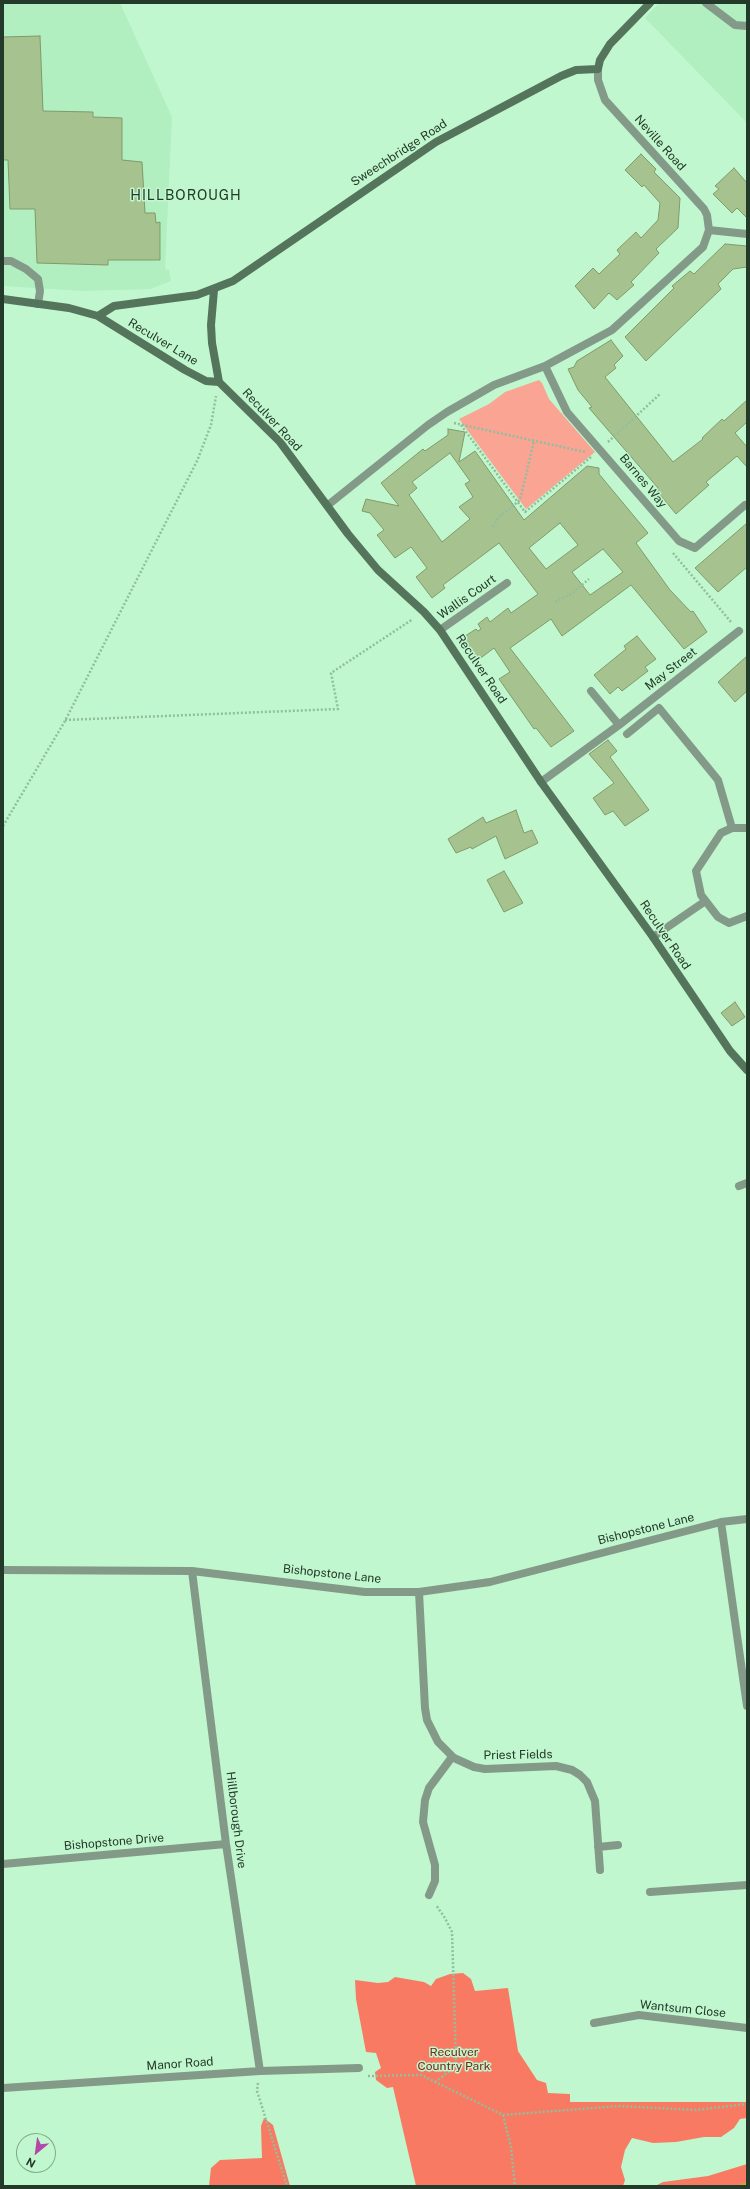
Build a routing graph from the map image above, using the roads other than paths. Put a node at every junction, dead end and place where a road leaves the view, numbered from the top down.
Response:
1 (650, 3) edge
2 (706, 3) edge
3 (747, 26) edge
4 (598, 69) junction
5 (709, 230) junction
6 (747, 234) edge
7 (3, 261) edge
8 (214, 290) junction
9 (3, 299) edge
10 (38, 304) junction
11 (98, 316) junction
12 (545, 366) junction
13 (218, 382) junction
14 (328, 505) junction
15 (745, 505) dead end
16 (507, 583) dead end
17 (440, 630) junction
18 (739, 631) road end
19 (591, 691) dead end
20 (618, 725) junction
21 (627, 734) dead end
22 (541, 782) junction
23 (732, 828) junction
24 (747, 828) edge
25 (704, 902) junction
26 (747, 916) edge
27 (653, 937) junction
28 (747, 1070) edge
29 (747, 1519) edge
30 (721, 1522) junction
31 (3, 1570) edge
32 (192, 1571) junction
33 (419, 1592) junction
34 (747, 1706) edge
35 (452, 1757) junction
36 (226, 1844) junction
37 (618, 1845) dead end
38 (598, 1847) junction
39 (3, 1864) edge
40 (600, 1870) dead end
41 (747, 1885) edge
42 (650, 1892) dead end
43 (429, 1895) road end
44 (594, 2023) dead end
45 (747, 2028) edge
46 (359, 2068) road end
47 (260, 2071) junction
48 (3, 2088) edge

1 - 4 street
2 - 3 street
4 - 5 street, Neville Road
4 - 8 street, Sweechbridge Road
5 - 6 street
5 - 12 street
7 - 10 street
8 - 11 street, Reculver Lane
8 - 13 street
9 - 10 street, Reculver Lane
10 - 11 street, Reculver Lane
11 - 13 street, Reculver Lane
12 - 14 street
12 - 15 street, Barnes Way
13 - 14 street, Reculver Road
14 - 17 street, Reculver Road
16 - 17 street, Wallis Court
17 - 22 street, Reculver Road
18 - 20 street, May Street
19 - 20 street
20 - 22 street, May Street
21 - 23 street
22 - 27 street, Reculver Road
23 - 24 street
23 - 25 street
25 - 26 street
25 - 27 street
27 - 28 street, Reculver Road
29 - 30 street, Bishopstone Lane
30 - 33 street, Bishopstone Lane
30 - 34 street
31 - 32 street, Bishopstone Lane
32 - 33 street, Bishopstone Lane
32 - 36 street, Hillborough Drive
33 - 35 street, Priest Fields
35 - 38 street, Priest Fields
35 - 43 street
36 - 39 street, Bishopstone Drive
36 - 47 street, Hillborough Drive
37 - 38 street
38 - 40 street, Priest Fields
41 - 42 street
44 - 45 street, Wantsum Close
46 - 47 street, Manor Road
47 - 48 street, Manor Road

